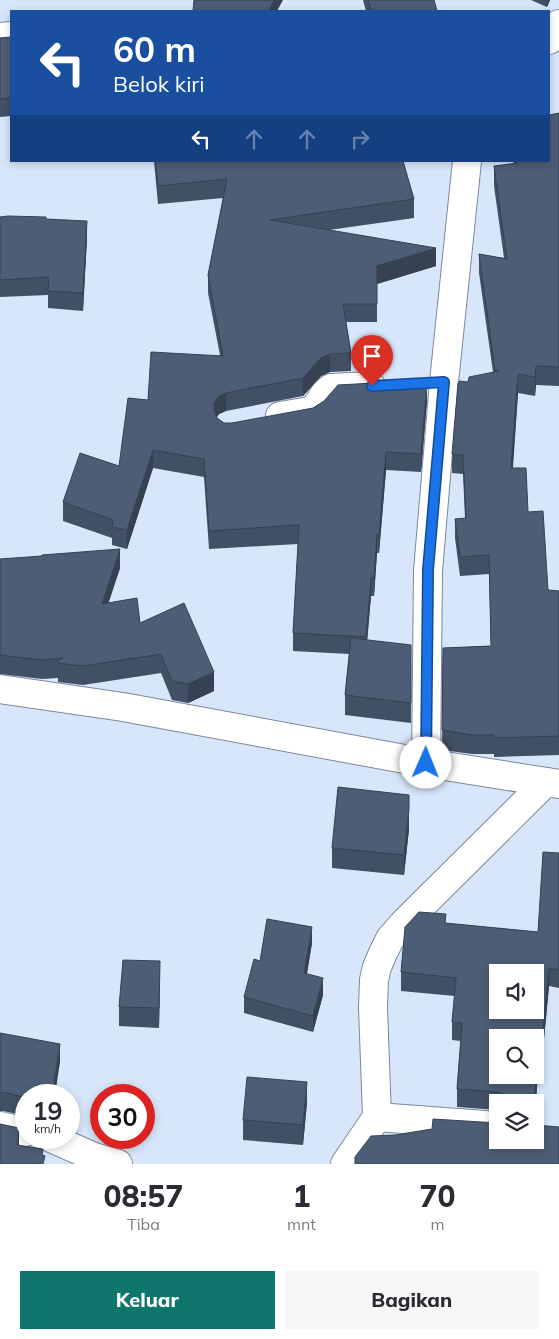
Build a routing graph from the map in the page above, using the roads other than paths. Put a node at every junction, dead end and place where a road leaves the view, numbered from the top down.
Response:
1 (559, 24) edge
2 (550, 38) edge
3 (467, 162) edge
4 (395, 385) edge
5 (256, 421) edge
6 (0, 689) edge
7 (426, 763) junction
8 (553, 783) edge
9 (376, 1117) junction
10 (489, 1125) edge
11 (0, 1126) edge
12 (15, 1129) edge
13 (76, 1149) edge
14 (118, 1164) edge
15 (345, 1164) edge

1 - 2 street
3 - 7 street
4 - 5 street
6 - 7 street
7 - 8 street
8 - 9 street
9 - 10 street
9 - 15 street
11 - 12 street
13 - 14 street

